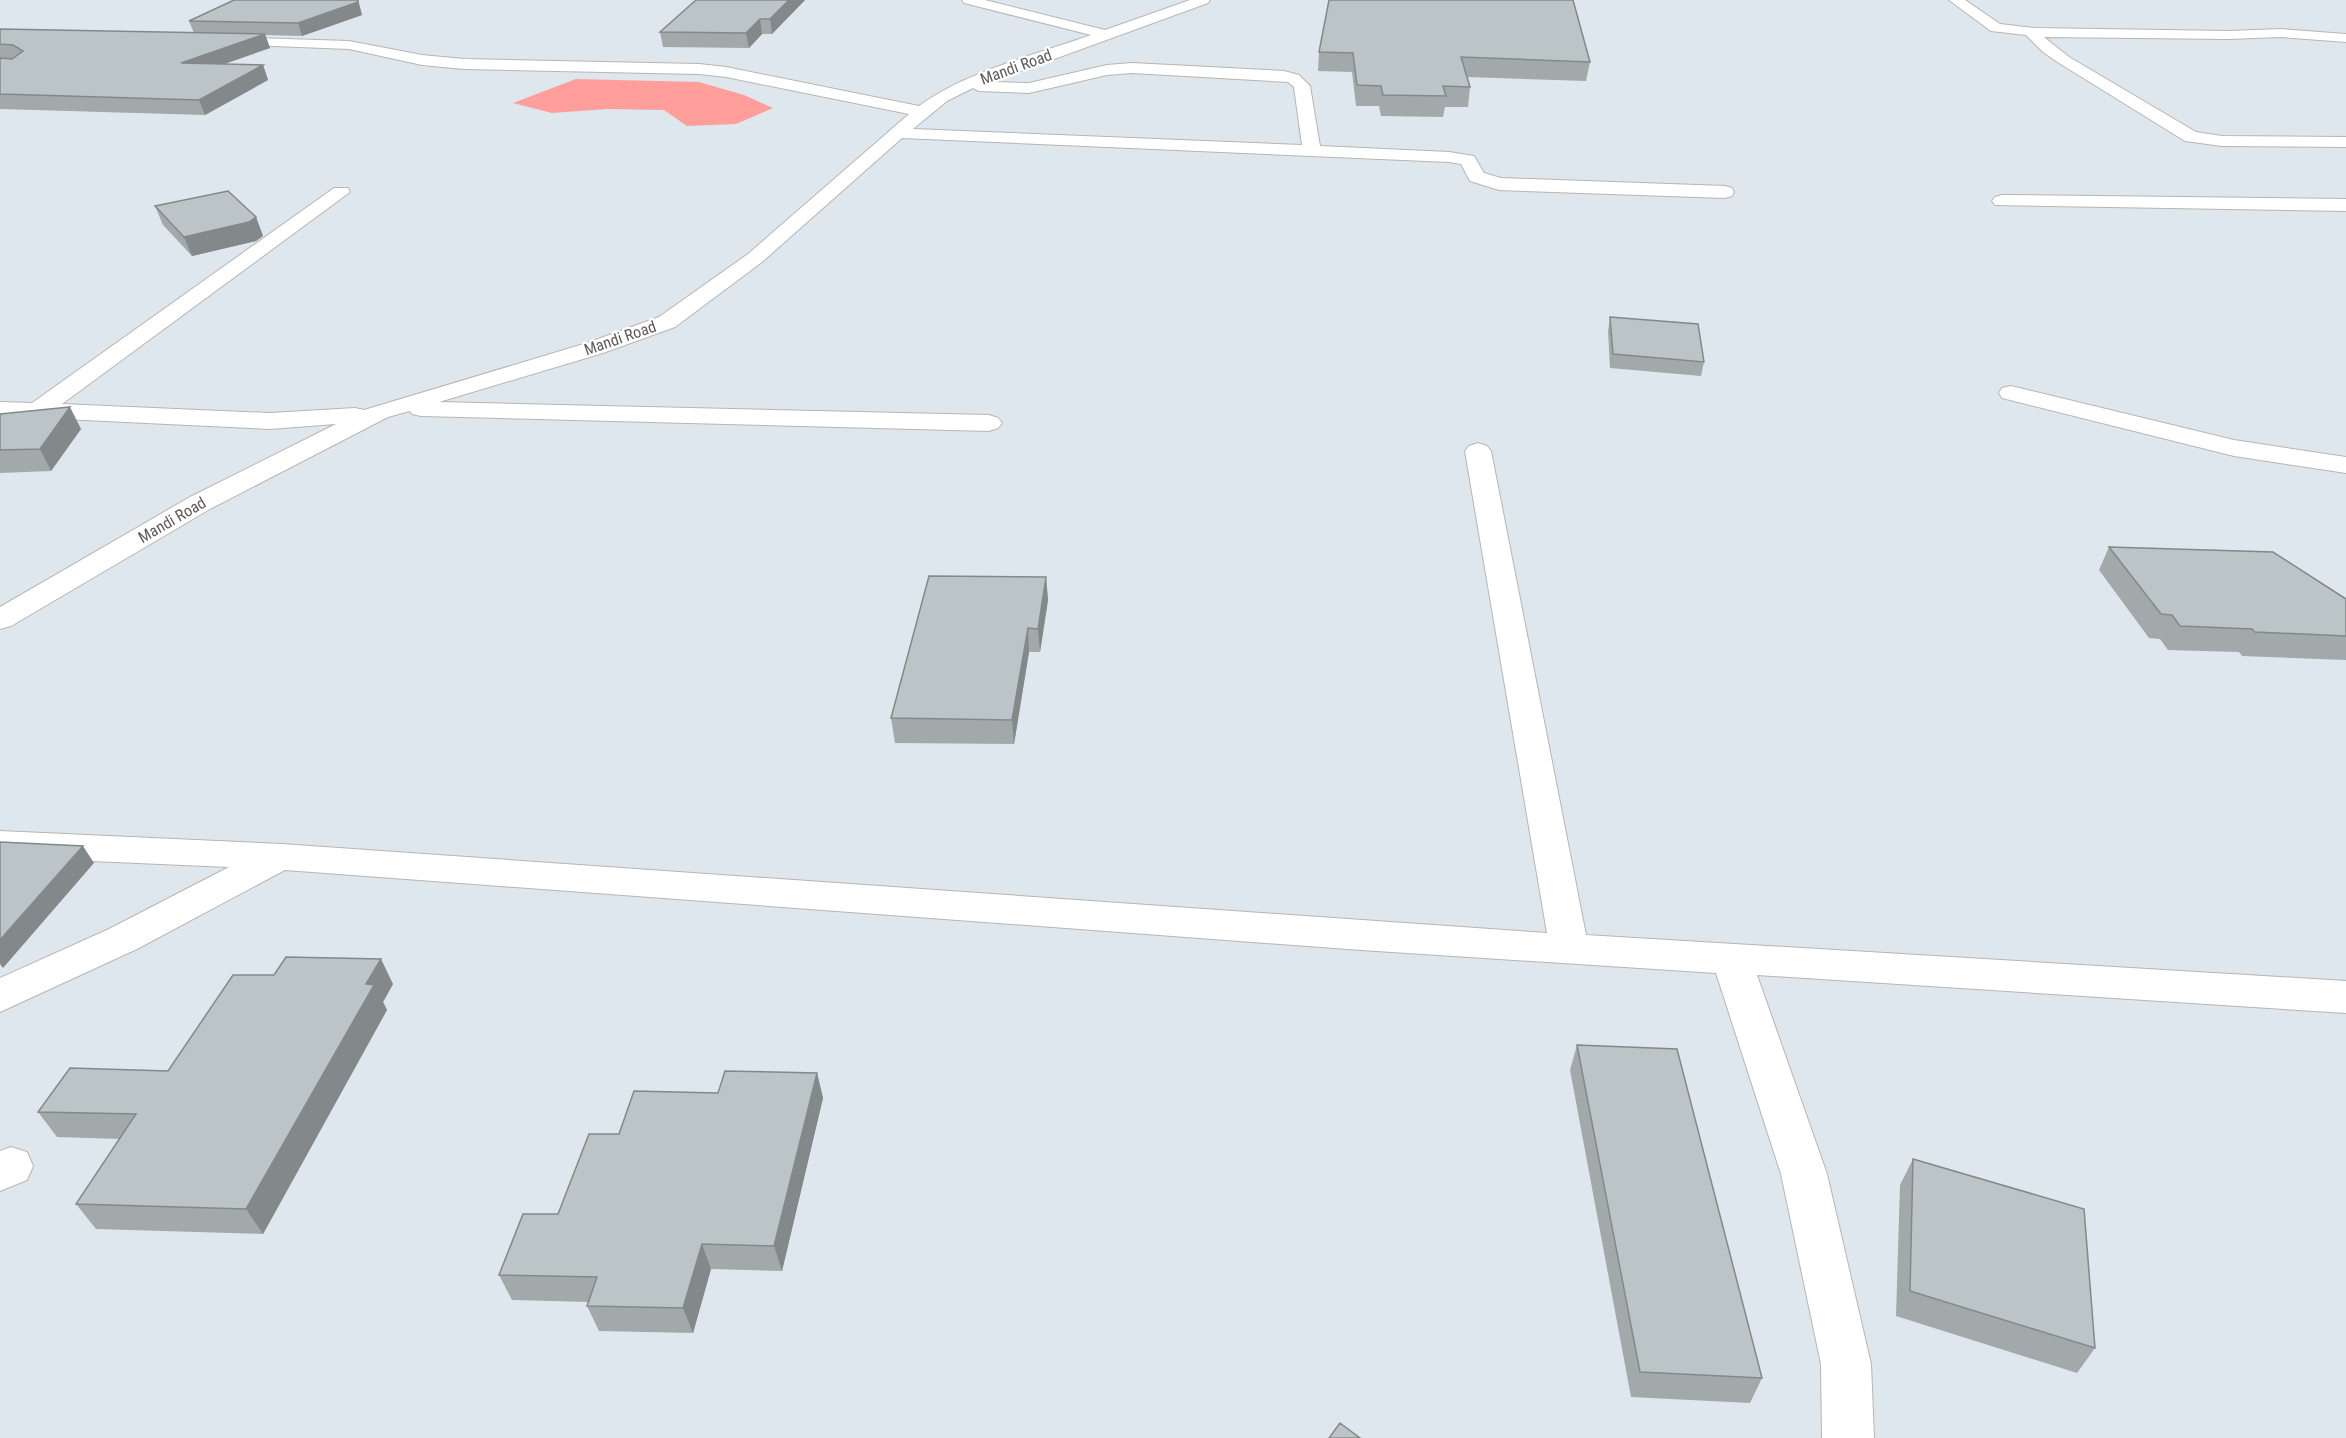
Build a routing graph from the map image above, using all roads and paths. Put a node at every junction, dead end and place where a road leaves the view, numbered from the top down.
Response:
1 (969, 0) edge
2 (1203, 0) edge
3 (1956, 0) edge
4 (2031, 31) junction
5 (1106, 35) junction
6 (2346, 38) edge
7 (202, 40) edge
8 (967, 85) junction
9 (922, 112) junction
10 (897, 134) junction
11 (2346, 142) edge
12 (1312, 151) junction
13 (341, 192) dead end
14 (1725, 192) dead end
15 (2002, 201) dead end
16 (2346, 205) edge
17 (2011, 393) dead end
18 (0, 409) edge
19 (40, 409) junction
20 (379, 412) junction
21 (989, 423) dead end
22 (1478, 451) dead end
23 (2346, 465) edge
24 (0, 620) edge
25 (0, 844) edge
26 (282, 856) junction
27 (1569, 948) junction
28 (1731, 958) junction
29 (0, 996) edge
30 (2346, 997) edge
31 (1848, 1438) edge

1 - 5 street
2 - 5 street, Mandi Road
3 - 4 street
4 - 6 street
4 - 11 street
5 - 8 street, Mandi Road
7 - 9 street
8 - 9 street, Mandi Road
8 - 12 street
9 - 10 street, Mandi Road
10 - 12 street
10 - 20 street, Mandi Road
12 - 14 street
13 - 19 street
15 - 16 street
17 - 23 street
18 - 19 street
19 - 20 street
20 - 21 street
20 - 24 street, Mandi Road
22 - 27 street
25 - 26 street
26 - 27 street
26 - 29 street
27 - 28 street
28 - 30 street
28 - 31 street

